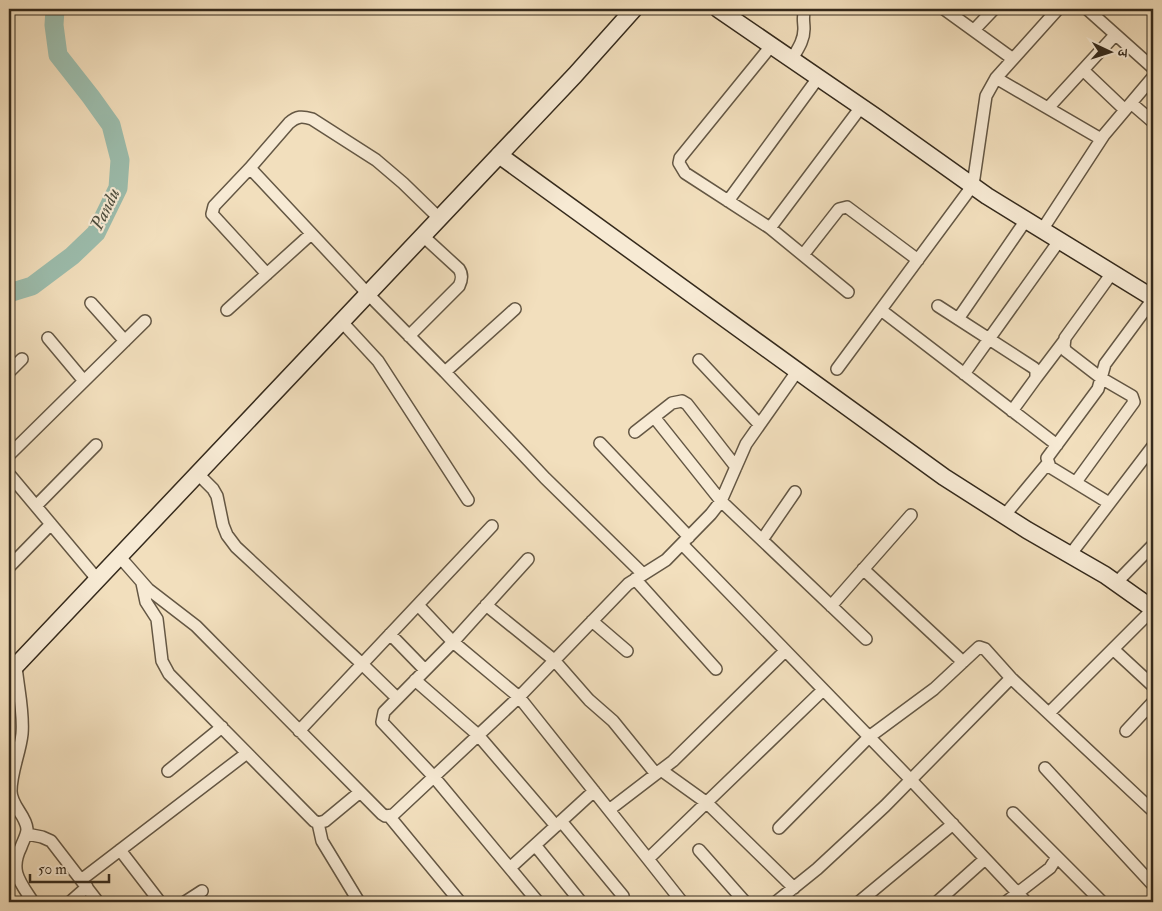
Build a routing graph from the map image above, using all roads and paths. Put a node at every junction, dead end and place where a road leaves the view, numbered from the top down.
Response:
1 (634, 9) edge
2 (718, 9) edge
3 (805, 9) edge
4 (944, 9) edge
5 (994, 9) edge
6 (1058, 9) edge
7 (1087, 9) edge
8 (974, 30) junction
9 (1115, 35) junction
10 (772, 46) junction
11 (1013, 59) junction
12 (792, 60) junction
13 (1153, 68) edge
14 (1083, 70) junction
15 (1153, 77) edge
16 (818, 78) junction
17 (996, 78) junction
18 (861, 107) junction
19 (1128, 107) junction
20 (1048, 108) junction
21 (1153, 122) edge
22 (1101, 139) junction
23 (499, 155) junction
24 (250, 168) junction
25 (974, 185) junction
26 (728, 201) junction
27 (439, 218) junction
28 (1026, 220) junction
29 (770, 228) junction
30 (1042, 230) junction
31 (311, 234) junction
32 (423, 236) junction
33 (1060, 241) junction
34 (803, 255) junction
35 (918, 260) junction
36 (1112, 273) junction
37 (267, 274) junction
38 (848, 292) dead end
39 (368, 294) junction
40 (1153, 299) edge
41 (91, 303) dead end
42 (938, 306) dead end
43 (515, 309) dead end
44 (227, 310) dead end
45 (881, 310) junction
46 (958, 319) junction
47 (145, 321) dead end
48 (342, 322) junction
49 (409, 336) junction
50 (48, 338) dead end
51 (989, 339) junction
52 (1064, 341) junction
53 (125, 342) junction
54 (22, 359) dead end
55 (699, 360) dead end
56 (837, 369) dead end
57 (798, 370) junction
58 (9, 372) edge
59 (445, 372) junction
60 (964, 374) junction
61 (1036, 378) junction
62 (1101, 378) junction
63 (84, 381) junction
64 (1012, 411) junction
65 (654, 417) junction
66 (759, 424) junction
67 (635, 432) dead end
68 (600, 443) dead end
69 (1056, 444) junction
70 (96, 445) dead end
71 (1153, 446) edge
72 (9, 456) edge
73 (1048, 464) junction
74 (736, 467) junction
75 (9, 474) edge
76 (198, 474) junction
77 (1076, 482) junction
78 (796, 492) dead end
79 (468, 500) dead end
80 (721, 501) junction
81 (1109, 503) junction
82 (36, 506) junction
83 (911, 514) dead end
84 (1004, 516) junction
85 (51, 524) junction
86 (492, 526) dead end
87 (685, 540) junction
88 (762, 540) junction
89 (1153, 545) edge
90 (1070, 555) junction
91 (119, 556) junction
92 (528, 559) dead end
93 (9, 568) edge
94 (863, 569) junction
95 (639, 576) junction
96 (97, 579) junction
97 (142, 583) junction
98 (1116, 583) junction
99 (418, 605) junction
100 (486, 605) junction
101 (830, 606) junction
102 (1153, 609) edge
103 (592, 620) junction
104 (390, 634) junction
105 (866, 639) dead end
106 (452, 642) junction
107 (1113, 649) junction
108 (627, 651) dead end
109 (785, 651) junction
110 (554, 660) junction
111 (963, 662) junction
112 (362, 663) junction
113 (716, 669) dead end
114 (12, 670) edge
115 (425, 670) junction
116 (1011, 678) junction
117 (415, 680) junction
118 (1153, 686) edge
119 (823, 690) junction
120 (519, 697) junction
121 (397, 698) junction
122 (1153, 702) edge
123 (1048, 713) junction
124 (222, 727) junction
125 (299, 730) junction
126 (1126, 730) dead end
127 (478, 735) junction
128 (869, 737) junction
129 (247, 753) junction
130 (1045, 768) dead end
131 (168, 771) dead end
132 (656, 774) junction
133 (434, 777) junction
134 (911, 780) junction
135 (594, 790) junction
136 (360, 792) junction
137 (707, 802) junction
138 (609, 810) junction
139 (1153, 811) edge
140 (1013, 812) dead end
141 (389, 816) junction
142 (318, 823) junction
143 (558, 823) junction
144 (953, 824) junction
145 (779, 828) dead end
146 (26, 834) junction
147 (535, 845) junction
148 (120, 850) junction
149 (699, 850) dead end
150 (1057, 857) junction
151 (648, 859) junction
152 (985, 859) junction
153 (510, 868) junction
154 (84, 884) junction
155 (1153, 885) edge
156 (794, 888) junction
157 (202, 891) dead end
158 (1017, 893) junction
159 (33, 902) edge
160 (70, 902) edge
161 (98, 902) edge
162 (160, 902) edge
163 (185, 902) edge
164 (359, 902) edge
165 (460, 902) edge
166 (538, 902) edge
167 (581, 902) edge
168 (624, 902) edge
169 (682, 902) edge
170 (745, 902) edge
171 (776, 902) edge
172 (859, 902) edge
173 (937, 902) edge
174 (1006, 902) edge
175 (1026, 902) edge
176 (1102, 902) edge

1 - 23 street
2 - 10 street
3 - 12 street
4 - 8 street
5 - 8 street
6 - 11 street
7 - 9 street
8 - 11 street
9 - 13 street
9 - 14 street
10 - 12 street
10 - 26 street
11 - 17 street
12 - 16 street
14 - 19 street
14 - 20 street
15 - 19 street
16 - 18 street
16 - 26 street
17 - 20 street
17 - 25 street
18 - 25 street
18 - 29 street
19 - 21 street
19 - 22 street
20 - 22 street
22 - 30 street
23 - 27 street
23 - 57 street
24 - 27 street
24 - 31 street
24 - 37 street
25 - 28 street
25 - 35 street
26 - 29 street
27 - 32 street
28 - 30 street
28 - 46 street
29 - 34 street
30 - 33 street
31 - 37 street
31 - 39 street
32 - 39 street
32 - 49 street
33 - 36 street
33 - 51 street
34 - 35 street
34 - 38 street
35 - 45 street
36 - 40 street
36 - 52 street
37 - 44 street
39 - 48 street
39 - 49 street
40 - 62 street
41 - 53 street
42 - 46 street
43 - 59 street
45 - 56 street
45 - 60 street
46 - 51 street
47 - 53 street
48 - 76 street
48 - 79 street
49 - 59 street
50 - 63 street
51 - 60 street
51 - 61 street
52 - 61 street
52 - 62 street
53 - 63 street
54 - 58 street
55 - 66 street
57 - 66 street
57 - 84 street
59 - 95 street
60 - 64 street
61 - 64 street
62 - 69 street
62 - 77 street
63 - 72 street
64 - 69 street
65 - 67 street
65 - 74 street
65 - 80 street
66 - 74 street
68 - 87 street
69 - 73 street
70 - 82 street
71 - 81 street
73 - 77 street
73 - 84 street
74 - 80 street
75 - 82 street
76 - 91 street
76 - 112 street
77 - 81 street
78 - 88 street
80 - 87 street
80 - 88 street
81 - 90 street
82 - 85 street
83 - 94 street
84 - 90 street
85 - 93 street
85 - 96 street
86 - 99 street
87 - 95 street
87 - 109 street
88 - 101 street
89 - 98 street
90 - 98 street
91 - 96 street
91 - 97 street
92 - 100 street
94 - 101 street
94 - 111 street
95 - 103 street
95 - 113 street
96 - 114 street
97 - 124 street
97 - 125 street
98 - 102 street
99 - 104 street
99 - 106 street
100 - 106 street
100 - 110 street
101 - 105 street
102 - 107 street
103 - 108 street
103 - 110 street
104 - 112 street
104 - 115 street
106 - 115 street
106 - 120 street
107 - 118 street
107 - 123 street
109 - 119 street
109 - 132 street
110 - 120 street
110 - 132 street
111 - 116 street
111 - 128 street
112 - 121 street
112 - 125 street
114 - 146 street
115 - 117 street
116 - 123 street
116 - 134 street
117 - 121 street
117 - 127 street
119 - 128 street
119 - 137 street
120 - 127 street
120 - 135 street
121 - 133 street
122 - 126 street
123 - 139 street
124 - 129 street
124 - 131 street
125 - 136 street
127 - 133 street
127 - 143 street
128 - 134 street
128 - 145 street
129 - 142 street
129 - 148 street
130 - 155 street
132 - 137 street
132 - 138 street
133 - 141 street
133 - 153 street
134 - 144 street
134 - 156 street
135 - 138 street
135 - 143 street
136 - 141 street
136 - 142 street
137 - 151 street
137 - 156 street
138 - 151 street
140 - 150 street
141 - 165 street
142 - 164 street
143 - 147 street
143 - 168 street
144 - 152 street
144 - 172 street
146 - 154 street
146 - 159 street
147 - 153 street
147 - 167 street
148 - 154 street
148 - 162 street
149 - 170 street
150 - 158 street
150 - 176 street
151 - 169 street
152 - 158 street
152 - 173 street
153 - 166 street
154 - 160 street
154 - 161 street
156 - 171 street
157 - 163 street
158 - 174 street
158 - 175 street

